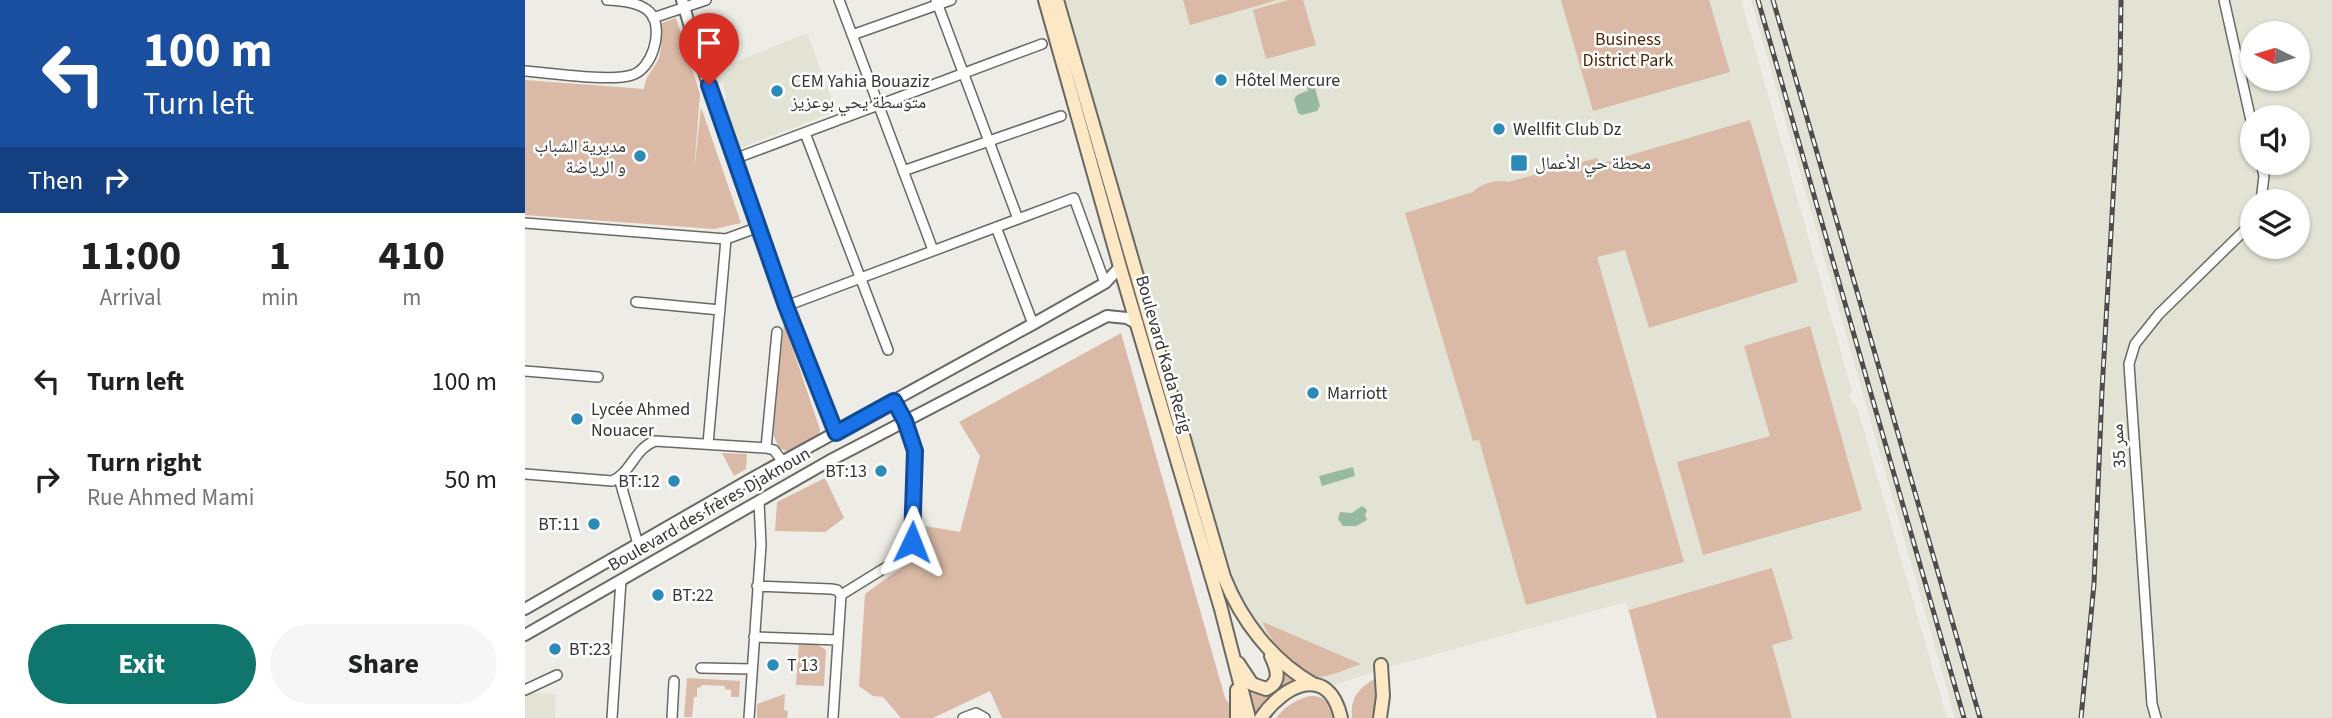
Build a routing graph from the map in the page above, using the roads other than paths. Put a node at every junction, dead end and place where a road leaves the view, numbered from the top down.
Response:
1 (607, 0) edge
2 (706, 0) edge
3 (839, 0) edge
4 (951, 0) edge
5 (1045, 0) edge
6 (1057, 0) edge
7 (2224, 0) edge
8 (937, 2) edge
9 (684, 4) edge
10 (653, 18) junction
11 (852, 35) junction
12 (1042, 44) dead end
13 (525, 71) edge
14 (964, 73) junction
15 (2248, 105) edge
16 (879, 106) junction
17 (1061, 116) dead end
18 (805, 133) junction
19 (989, 141) junction
20 (734, 159) junction
21 (903, 171) junction
22 (1018, 219) junction
23 (525, 223) edge
24 (759, 227) junction
25 (996, 227) junction
26 (2240, 235) edge
27 (726, 239) junction
28 (933, 250) junction
29 (1120, 267) junction
30 (860, 278) junction
31 (1105, 283) junction
32 (636, 302) dead end
33 (786, 306) junction
34 (720, 310) junction
35 (1033, 324) junction
36 (1138, 324) junction
37 (777, 332) dead end
38 (888, 350) dead end
39 (525, 371) edge
40 (598, 377) dead end
41 (894, 401) junction
42 (905, 421) junction
43 (836, 433) junction
44 (708, 444) junction
45 (767, 448) junction
46 (783, 462) junction
47 (525, 474) edge
48 (619, 478) junction
49 (794, 481) junction
50 (759, 500) junction
51 (638, 544) junction
52 (621, 580) junction
53 (757, 586) junction
54 (841, 595) junction
55 (525, 609) edge
56 (525, 635) edge
57 (754, 637) junction
58 (838, 640) junction
59 (1266, 647) junction
60 (1234, 657) junction
61 (1381, 666) dead end
62 (701, 668) dead end
63 (752, 669) junction
64 (557, 675) dead end
65 (1237, 676) junction
66 (674, 681) dead end
67 (1313, 684) junction
68 (525, 690) edge
69 (612, 718) edge
70 (672, 718) edge
71 (749, 718) edge
72 (833, 718) edge
73 (963, 718) edge
74 (985, 718) edge
75 (1237, 718) edge
76 (1249, 718) edge
77 (1261, 718) edge
78 (1341, 718) edge
79 (1380, 718) edge
80 (2156, 718) edge

1 - 10 street
2 - 9 street
3 - 11 street
4 - 8 street
5 - 29 main road, Boulevard Kada Rezig
6 - 59 main road, Boulevard Kada Rezig
7 - 15 street
8 - 11 street
8 - 14 street
9 - 10 street
9 - 20 street
10 - 13 street
11 - 16 street
12 - 14 street
14 - 16 street
14 - 19 street
16 - 18 street
16 - 21 street
17 - 19 street
18 - 20 street
18 - 30 street
19 - 21 street
19 - 22 street
20 - 24 street
21 - 28 street
22 - 25 street
22 - 31 street
23 - 27 street
24 - 27 street
24 - 33 street
25 - 28 street
25 - 35 street
26 - 80 street, ممر 35
27 - 34 street
28 - 30 street
29 - 31 street, Boulevard des frères Djaknoun
29 - 36 main road, Boulevard Kada Rezig
30 - 33 street
30 - 38 street
31 - 35 street, Boulevard des frères Djaknoun
32 - 34 street
33 - 43 street
34 - 44 street
35 - 41 street, Boulevard des frères Djaknoun
36 - 42 street, Boulevard des frères Djaknoun
36 - 60 main road, Boulevard Kada Rezig
37 - 45 street
39 - 40 street
41 - 42 street
41 - 43 street, Boulevard des frères Djaknoun
42 - 49 street, Boulevard des frères Djaknoun
42 - 54 street
43 - 46 street, Boulevard des frères Djaknoun
44 - 45 street
44 - 48 street
45 - 46 street
46 - 49 street
46 - 51 street, Boulevard des frères Djaknoun
47 - 48 street
48 - 51 street
49 - 50 street, Boulevard des frères Djaknoun
50 - 52 street, Boulevard des frères Djaknoun
50 - 53 street
51 - 55 street, Boulevard des frères Djaknoun
52 - 56 street, Boulevard des frères Djaknoun
52 - 69 street
53 - 54 street
53 - 57 street
54 - 58 street
57 - 58 street
57 - 63 street
58 - 72 street
59 - 60 main road
59 - 67 main road, Boulevard Kada Rezig
60 - 65 main road, Boulevard Kada Rezig
61 - 79 main road
62 - 63 street
63 - 71 street
64 - 68 street
65 - 75 main road
65 - 76 main road, Boulevard Kada Rezig
66 - 70 street
67 - 77 main road
67 - 78 main road, Boulevard Kada Rezig
73 - 74 street

